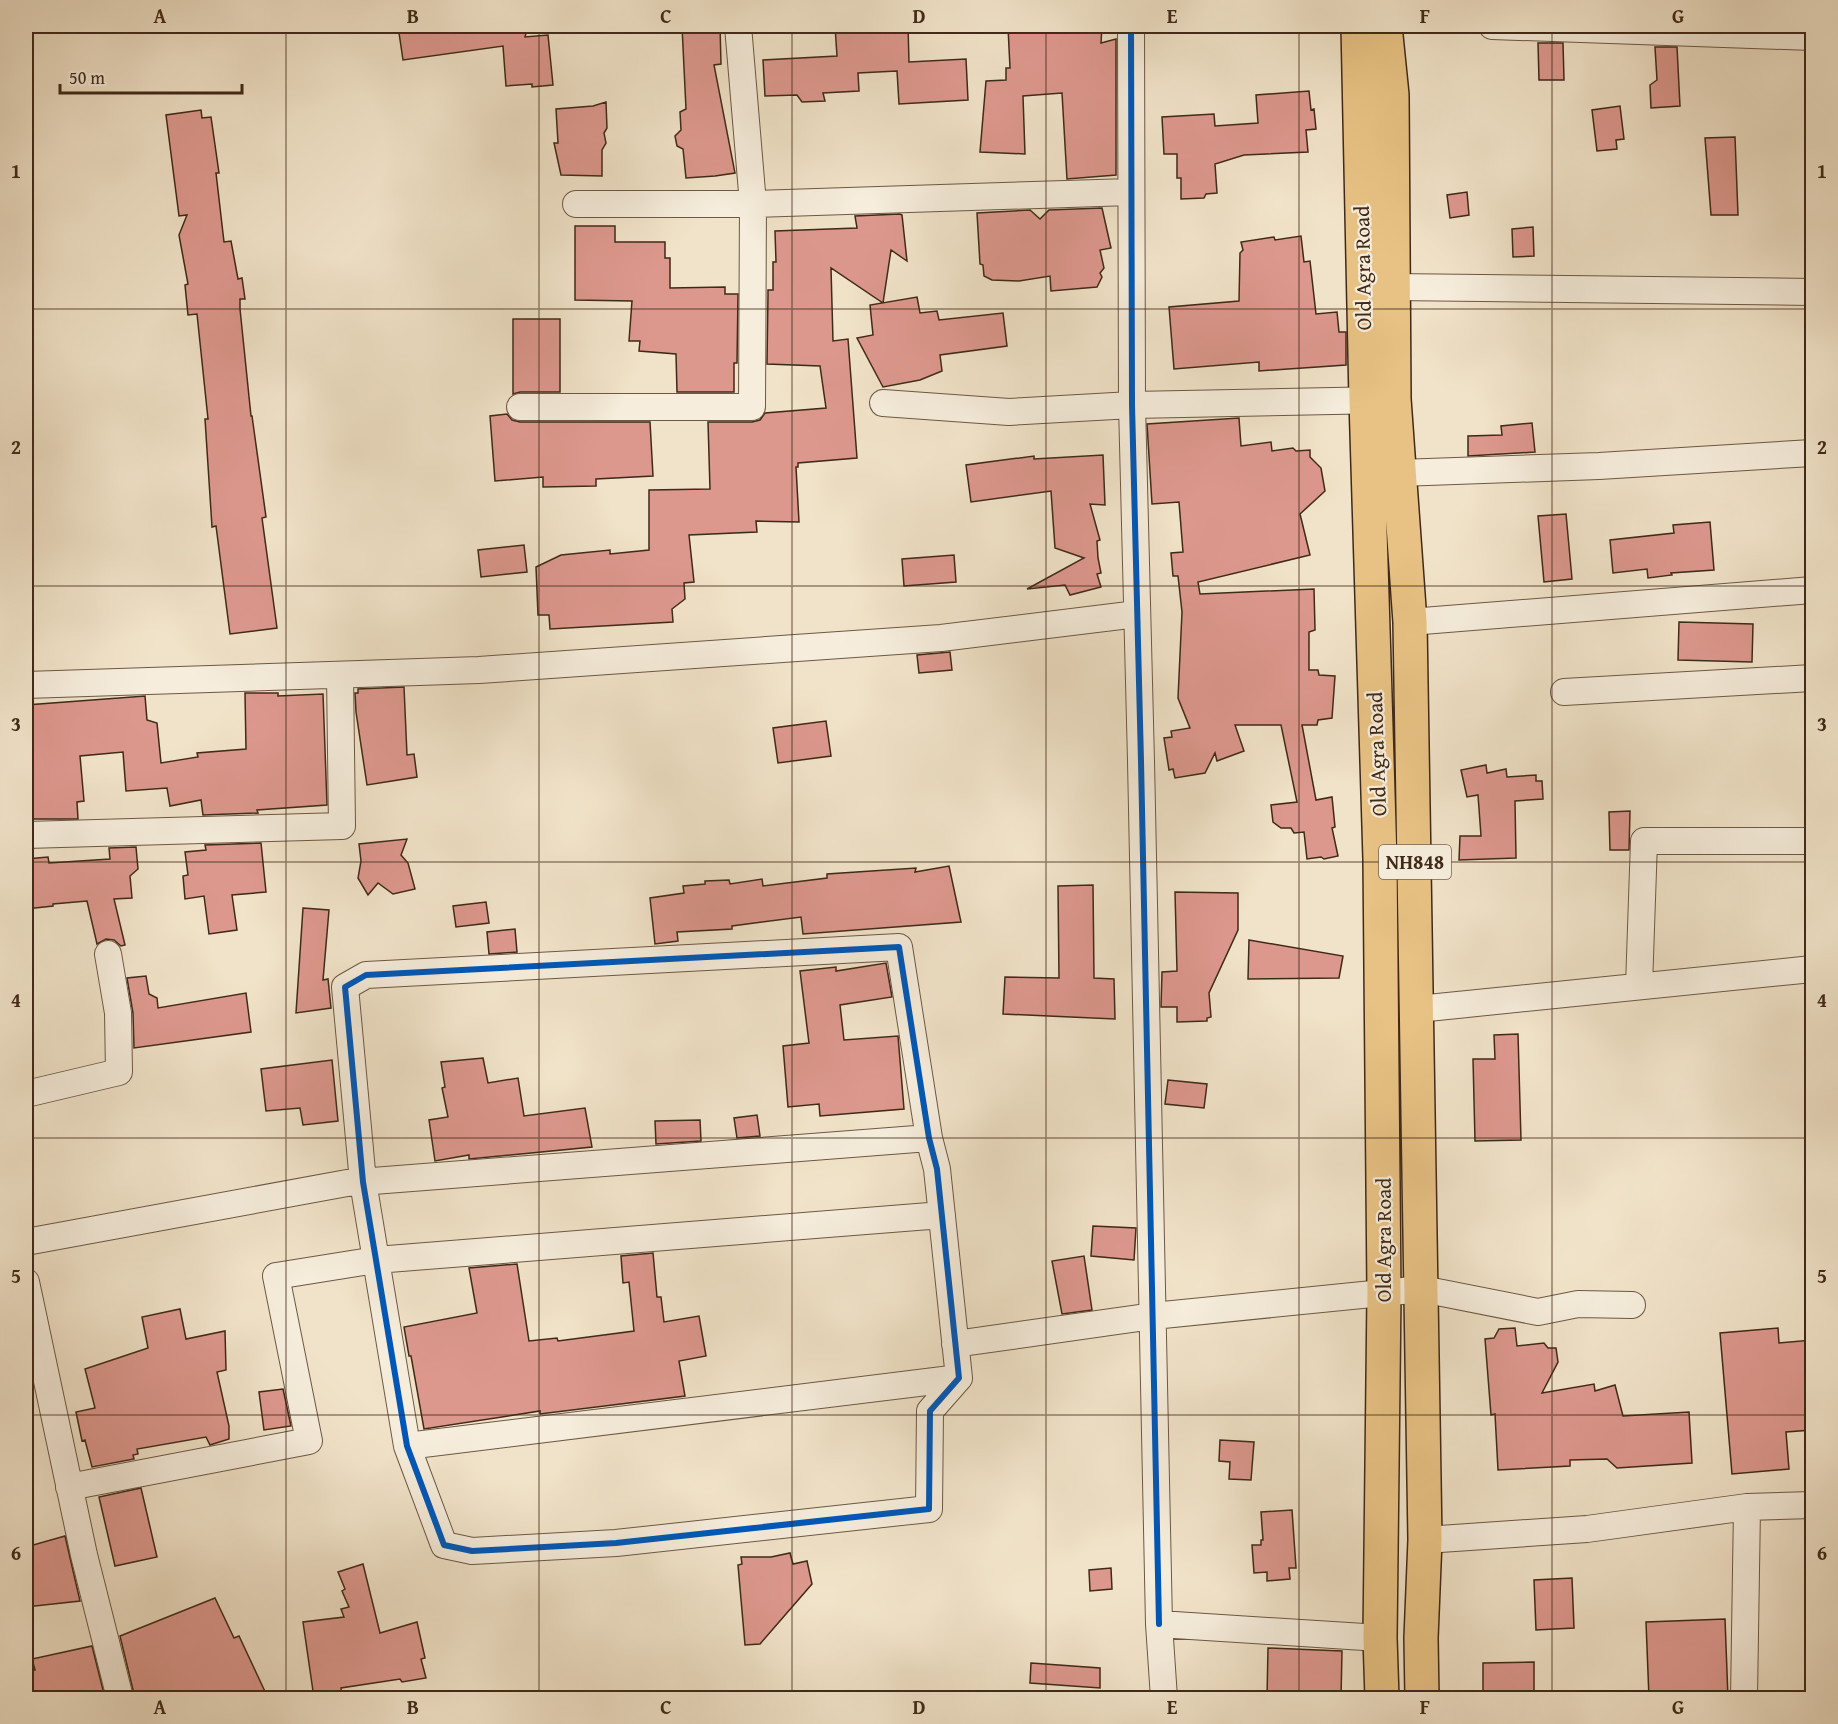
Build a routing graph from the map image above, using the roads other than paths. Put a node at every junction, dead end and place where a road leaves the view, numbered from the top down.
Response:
1 (738, 26) edge
2 (1131, 26) edge
3 (1358, 26) edge
4 (1385, 26) edge
5 (1492, 26) edge
6 (1744, 31) edge
7 (1812, 37) edge
8 (1130, 192) junction
9 (576, 204) dead end
10 (753, 204) junction
11 (1392, 287) junction
12 (1812, 292) edge
13 (1380, 400) junction
14 (883, 403) dead end
15 (1132, 405) junction
16 (520, 407) dead end
17 (1812, 453) edge
18 (1399, 473) junction
19 (1812, 590) edge
20 (1137, 614) junction
21 (1410, 622) junction
22 (340, 675) junction
23 (1812, 678) edge
24 (26, 685) edge
25 (1564, 692) dead end
26 (26, 835) edge
27 (1812, 841) edge
28 (108, 954) dead end
29 (1812, 969) edge
30 (1639, 986) junction
31 (1418, 1009) junction
32 (26, 1094) edge
33 (929, 1138) junction
34 (363, 1182) junction
35 (942, 1215) junction
36 (26, 1242) edge
37 (376, 1260) junction
38 (26, 1282) edge
39 (1422, 1289) junction
40 (1384, 1293) junction
41 (1632, 1305) dead end
42 (1153, 1316) junction
43 (955, 1344) junction
44 (959, 1378) junction
45 (407, 1446) junction
46 (69, 1487) junction
47 (1812, 1505) edge
48 (1747, 1506) junction
49 (1382, 1540) junction
50 (1425, 1540) junction
51 (1159, 1624) junction
52 (1380, 1638) junction
53 (120, 1698) edge
54 (1164, 1698) edge
55 (1382, 1698) edge
56 (1422, 1698) edge
57 (1744, 1698) edge

1 - 10 street
2 - 8 street
3 - 13 highway, Old Agra Road / NH848
4 - 11 highway, NH848
5 - 6 street
6 - 7 street
8 - 10 street
8 - 15 street
9 - 10 street
10 - 16 street
11 - 12 street
11 - 13 highway, NH848
13 - 15 street
13 - 18 highway, NH848
13 - 40 highway, Old Agra Road / NH848
14 - 15 street
15 - 20 street
17 - 18 street
18 - 21 highway, NH848
19 - 21 street
20 - 22 street
20 - 42 street
21 - 31 highway, NH848
22 - 24 street
22 - 26 street
23 - 25 street
27 - 30 street
28 - 32 street
29 - 30 street
30 - 31 street
31 - 39 highway, NH848
33 - 34 street
33 - 34 street
33 - 35 street
34 - 36 street
34 - 37 street
35 - 37 street
35 - 43 street
37 - 45 street
37 - 46 street
38 - 46 street
39 - 40 street
39 - 41 street
39 - 50 highway, NH848
40 - 42 street
40 - 49 highway, Old Agra Road / NH848
42 - 43 street
42 - 51 street
43 - 44 street
44 - 45 street
44 - 45 street
46 - 53 street
47 - 48 street
48 - 50 street
48 - 57 street
49 - 50 highway
49 - 52 highway, Old Agra Road / NH848
50 - 56 highway, NH848
51 - 52 street
51 - 54 street
52 - 55 highway, Old Agra Road / NH848

